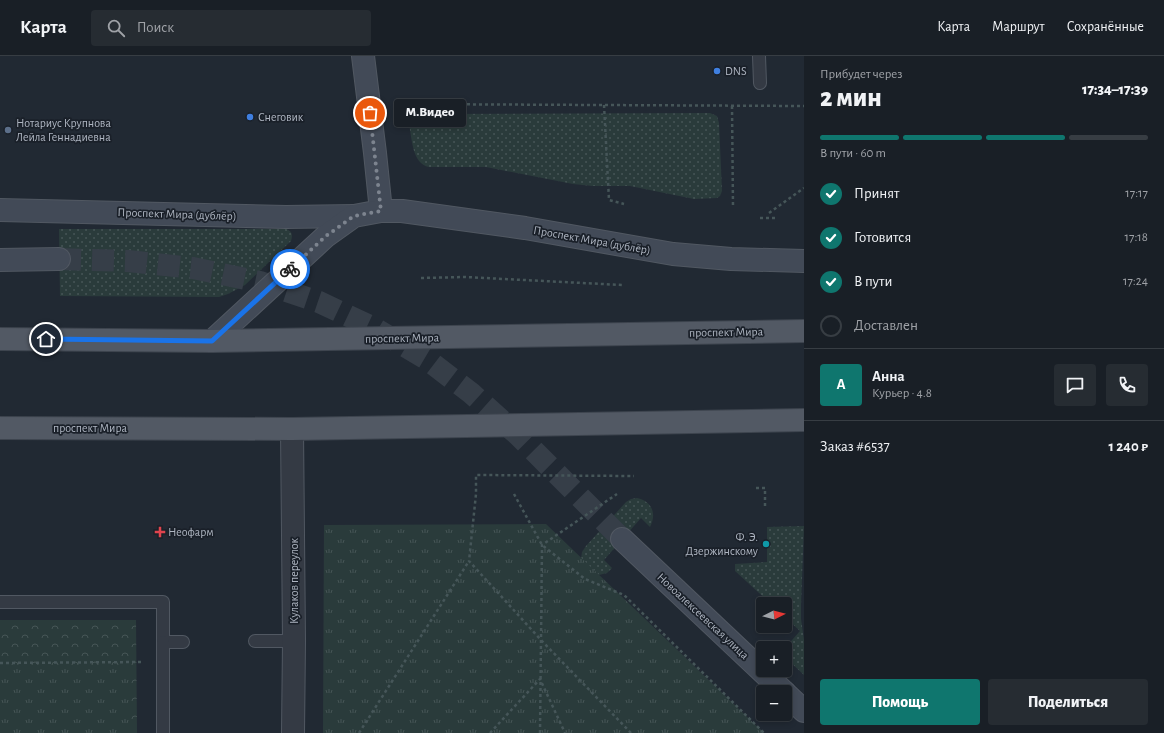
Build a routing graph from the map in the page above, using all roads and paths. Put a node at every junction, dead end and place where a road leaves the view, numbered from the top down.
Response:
1 (363, 56) edge
2 (759, 56) edge
3 (760, 83) dead end
4 (394, 104) dead end
5 (604, 105) junction
6 (732, 106) junction
7 (804, 106) edge
8 (804, 188) edge
9 (624, 204) dead end
10 (732, 207) dead end
11 (0, 210) edge
12 (381, 211) junction
13 (769, 214) dead end
14 (354, 216) junction
15 (760, 218) dead end
16 (775, 218) dead end
17 (59, 259) tunnel mouth
18 (0, 260) edge
19 (804, 261) edge
20 (421, 278) dead end
21 (622, 286) dead end
22 (804, 331) edge
23 (0, 339) edge
24 (212, 341) junction
25 (804, 420) edge
26 (0, 428) edge
27 (292, 429) junction
28 (634, 476) dead end
29 (756, 488) dead end
30 (514, 494) dead end
31 (617, 494) dead end
32 (764, 507) dead end
33 (622, 539) tunnel mouth
34 (542, 545) junction
35 (469, 561) junction
36 (0, 602) edge
37 (541, 640) junction
38 (294, 641) junction
39 (163, 642) junction
40 (183, 642) dead end
41 (255, 642) dead end
42 (163, 662) junction
43 (0, 663) edge
44 (540, 679) junction
45 (776, 685) edge
46 (792, 700) edge
47 (804, 711) edge
48 (163, 733) edge
49 (293, 733) edge
50 (359, 733) edge
51 (490, 733) edge
52 (540, 733) edge
53 (565, 733) edge
54 (631, 733) edge
55 (764, 733) edge

1 - 12 street
2 - 3 lane
4 - 5 path
5 - 6 path
5 - 9 path
6 - 7 path
6 - 10 path
8 - 13 path
11 - 14 street, Проспект Мира (дублёр)
12 - 14 street, Проспект Мира (дублёр)
12 - 19 street, Проспект Мира (дублёр)
14 - 24 street
15 - 16 path
17 - 18 street
20 - 21 path
22 - 24 main road, проспект Мира
23 - 24 main road, проспект Мира
25 - 27 main road, проспект Мира
26 - 27 main road, проспект Мира
27 - 38 street, Кулаков переулок
28 - 35 path
29 - 32 path
30 - 34 path
31 - 34 path
33 - 45 street, Новоалексеевская улица
34 - 37 path
34 - 55 path
35 - 37 path
35 - 50 path
36 - 39 lane
37 - 44 path
37 - 54 path
38 - 41 lane
38 - 49 street, Кулаков переулок
39 - 40 lane
39 - 42 lane
42 - 43 path
42 - 48 lane
44 - 51 path
44 - 52 path
44 - 53 path
46 - 47 street, Новоалексеевская улица

